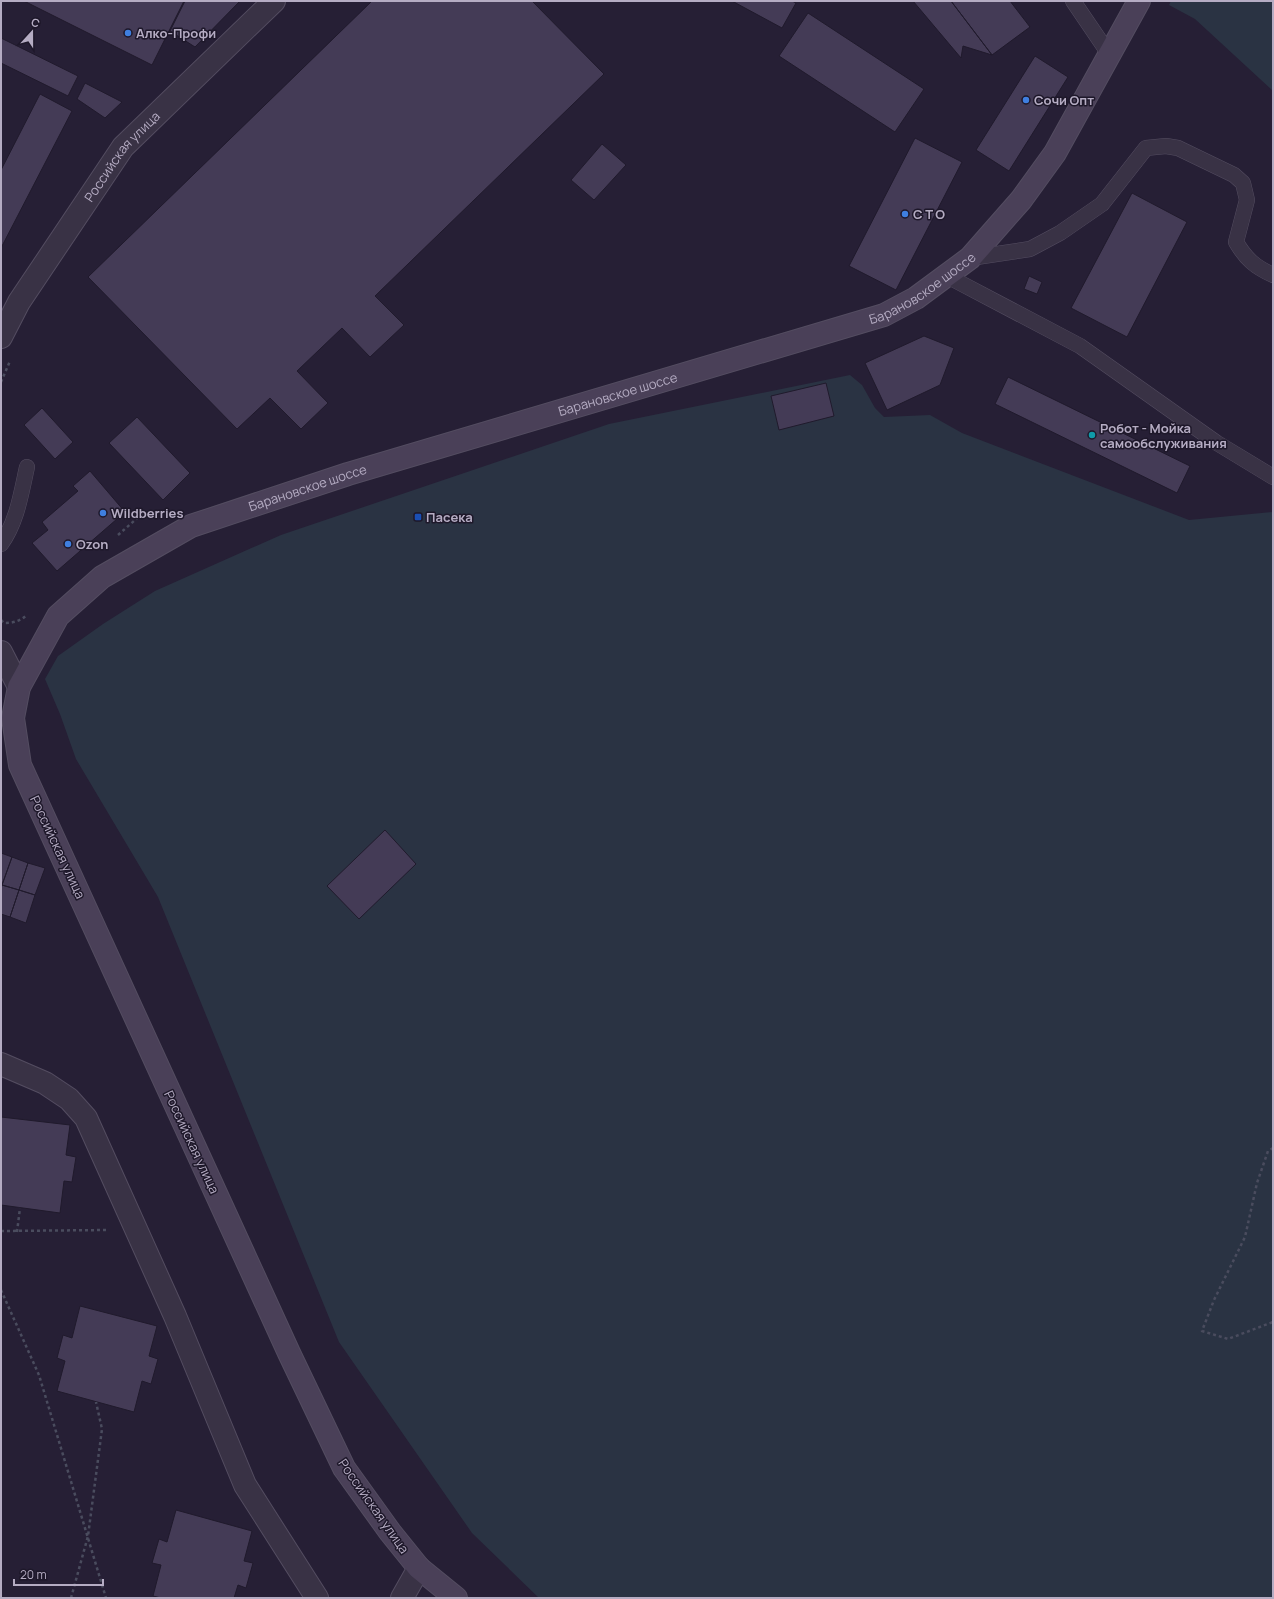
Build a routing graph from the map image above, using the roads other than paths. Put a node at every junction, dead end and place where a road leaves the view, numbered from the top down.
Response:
1 (274, 1) edge
2 (1073, 1) edge
3 (1139, 1) edge
4 (1109, 54) junction
5 (970, 258) junction
6 (1273, 275) edge
7 (947, 276) junction
8 (1, 337) edge
9 (27, 467) dead end
10 (1273, 477) edge
11 (1, 544) edge
12 (1, 652) edge
13 (19, 687) junction
14 (7, 718) edge
15 (1, 1064) edge
16 (418, 1568) junction
17 (318, 1598) edge
18 (402, 1598) edge
19 (456, 1598) edge

1 - 8 street, Российская улица
2 - 4 lane
3 - 4 main road, Барановское шоссе
4 - 5 main road, Барановское шоссе
5 - 6 lane
5 - 7 main road, Барановское шоссе
7 - 10 lane
7 - 13 main road, Барановское шоссе
9 - 11 lane
12 - 13 street
13 - 14 main road, Российская улица
14 - 16 main road, Российская улица
15 - 17 street
16 - 18 street
16 - 19 main road, Российская улица

